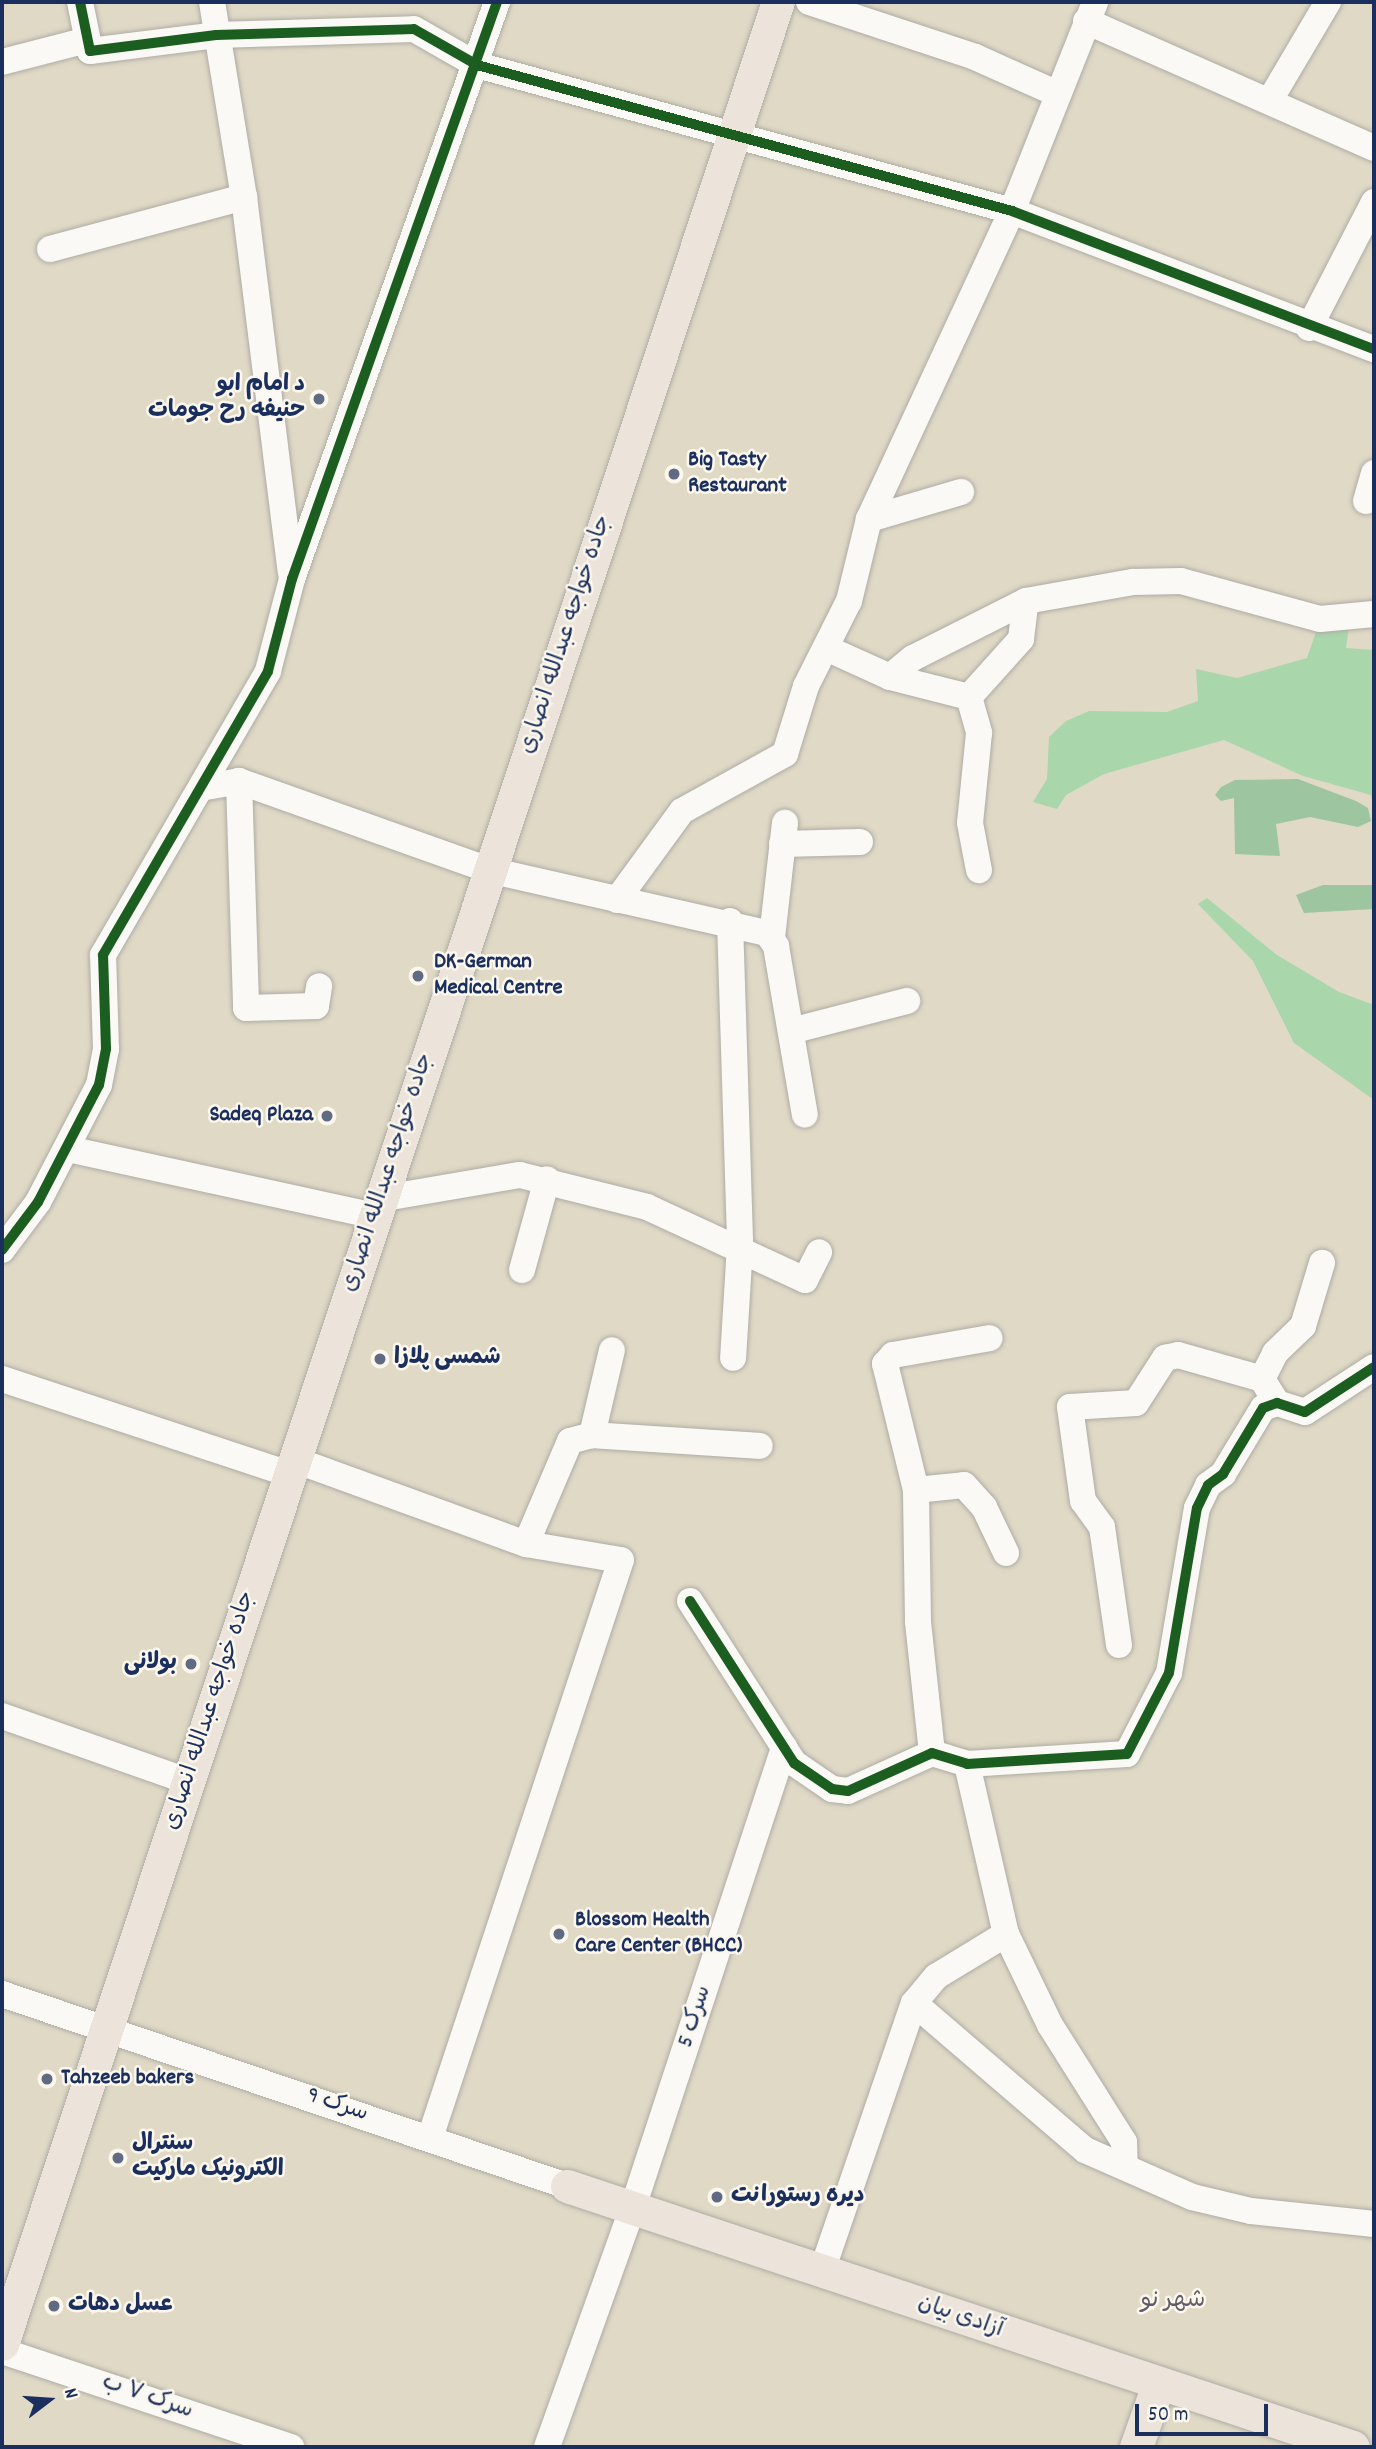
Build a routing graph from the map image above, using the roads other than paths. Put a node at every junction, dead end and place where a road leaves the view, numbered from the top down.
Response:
1 (80, 2) edge
2 (212, 2) edge
3 (497, 2) edge
4 (778, 2) edge
5 (809, 2) edge
6 (1328, 2) edge
7 (1091, 11) edge
8 (216, 35) junction
9 (87, 40) junction
10 (2, 62) edge
11 (477, 65) junction
12 (1058, 94) junction
13 (1270, 100) junction
14 (734, 131) junction
15 (1374, 148) edge
16 (244, 197) junction
17 (1374, 202) edge
18 (1012, 211) junction
19 (50, 249) dead end
20 (1309, 328) junction
21 (1374, 349) edge
22 (1374, 473) edge
23 (961, 492) dead end
24 (1366, 501) dead end
25 (869, 519) junction
26 (292, 579) junction
27 (1026, 601) junction
28 (1374, 614) edge
29 (826, 648) junction
30 (890, 677) junction
31 (969, 697) junction
32 (239, 781) junction
33 (206, 787) junction
34 (860, 842) dead end
35 (489, 870) junction
36 (979, 870) dead end
37 (617, 900) junction
38 (730, 921) junction
39 (772, 937) junction
40 (320, 986) dead end
41 (907, 1001) dead end
42 (790, 1031) junction
43 (805, 1115) dead end
44 (68, 1149) junction
45 (547, 1179) junction
46 (377, 1208) junction
47 (740, 1245) junction
48 (2, 1250) edge
49 (819, 1252) dead end
50 (1322, 1263) dead end
51 (522, 1270) dead end
52 (990, 1338) dead end
53 (612, 1350) dead end
54 (733, 1358) dead end
55 (1374, 1367) edge
56 (2, 1379) edge
57 (1262, 1379) junction
58 (1277, 1404) junction
59 (592, 1435) junction
60 (760, 1446) dead end
61 (292, 1467) junction
62 (916, 1490) junction
63 (526, 1544) junction
64 (1006, 1553) dead end
65 (690, 1601) dead end
66 (1119, 1645) dead end
67 (2, 1716) edge
68 (784, 1747) junction
69 (932, 1752) junction
70 (967, 1764) junction
71 (188, 1781) junction
72 (1006, 1934) junction
73 (2, 1994) edge
74 (914, 2003) junction
75 (108, 2025) junction
76 (430, 2138) junction
77 (1125, 2165) junction
78 (567, 2186) joint
79 (634, 2207) junction
80 (1374, 2224) edge
81 (822, 2271) junction
82 (2, 2344) edge
83 (2, 2351) edge
84 (1157, 2385) junction
85 (290, 2447) edge
86 (547, 2447) edge
87 (1136, 2447) edge
88 (1353, 2447) edge

1 - 9 street
2 - 8 street
3 - 11 street
4 - 14 main road, جاده خواجه عبدالله انصاری
5 - 12 street
6 - 13 street
7 - 12 street
7 - 13 street
8 - 9 street
8 - 11 street
8 - 16 street
9 - 10 street
11 - 14 street
11 - 26 street
12 - 18 street
13 - 15 street
14 - 18 street
14 - 35 main road, جاده خواجه عبدالله انصاری
16 - 19 street
16 - 26 street
17 - 20 street
18 - 20 street
18 - 25 street
20 - 21 street
22 - 24 street
23 - 25 street
25 - 29 street
26 - 33 street
27 - 28 street
27 - 30 street
27 - 31 street
29 - 30 street
29 - 37 street
30 - 31 street
31 - 36 street
32 - 33 street
32 - 35 street
32 - 40 street
33 - 44 street
34 - 39 street
35 - 37 street
35 - 46 main road, جاده خواجه عبدالله انصاری
37 - 38 street
38 - 39 street
38 - 47 street
39 - 42 street
41 - 42 street
42 - 43 street
44 - 46 street
44 - 48 street
45 - 46 street
45 - 47 street
45 - 51 street
46 - 61 main road, جاده خواجه عبدالله انصاری
47 - 49 street
47 - 54 street
50 - 57 street
52 - 62 street
53 - 59 street
55 - 58 street
56 - 61 street
57 - 58 street
57 - 66 street
58 - 70 street
59 - 60 street
59 - 63 street
61 - 63 street
61 - 71 main road, جاده خواجه عبدالله انصاری
62 - 64 street
62 - 69 street
63 - 76 street
65 - 68 street
67 - 71 street
68 - 69 street
68 - 79 street, سرک 5
69 - 70 street
70 - 72 street
71 - 75 main road, جاده خواجه عبدالله انصاری
72 - 74 street
72 - 77 street
73 - 75 street, سرک 9
74 - 77 street
74 - 81 street
75 - 76 street, سرک 9
75 - 82 main road, جاده خواجه عبدالله انصاری
76 - 78 street, سرک 9
77 - 80 street
78 - 79 main road, آزادی بیان
79 - 81 main road, آزادی بیان
79 - 86 street, سرک 5
81 - 84 main road, آزادی بیان
83 - 85 street, سرک ۷ ب
84 - 87 main road
84 - 88 main road, آزادی بیان

